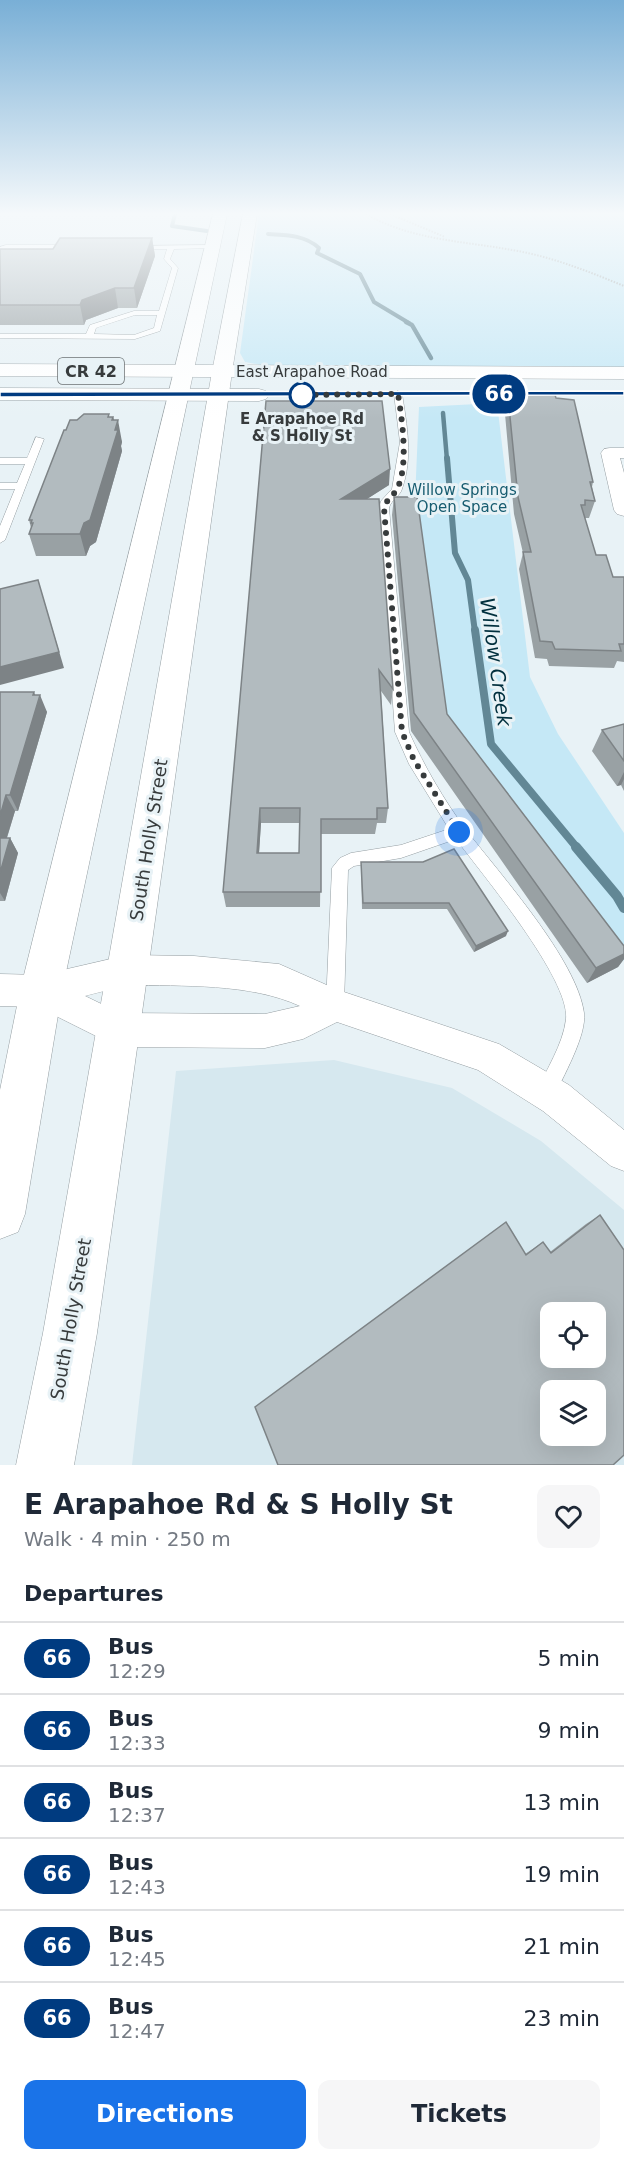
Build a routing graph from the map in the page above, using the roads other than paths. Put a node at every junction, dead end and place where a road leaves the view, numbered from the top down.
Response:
1 (171, 282) edge
2 (205, 282) edge
3 (238, 282) edge
4 (162, 313) junction
5 (0, 336) edge
6 (89, 336) junction
7 (0, 370) edge
8 (222, 372) junction
9 (624, 373) edge
10 (181, 383) junction
11 (0, 394) edge
12 (375, 394) dead end
13 (398, 394) junction
14 (421, 394) dead end
15 (219, 395) junction
16 (274, 395) dead end
17 (39, 439) dead end
18 (624, 453) edge
19 (0, 461) edge
20 (31, 461) junction
21 (0, 486) edge
22 (21, 486) junction
23 (624, 510) edge
24 (3, 522) edge
25 (0, 540) edge
26 (459, 832) junction
27 (128, 970) junction
28 (20, 991) edge
29 (334, 1005) junction
30 (118, 1030) junction
31 (546, 1092) junction
32 (624, 1153) edge
33 (0, 1214) edge
34 (45, 1465) edge

1 - 4 lane
2 - 10 main road
3 - 8 main road, South Holly Street
4 - 6 lane
4 - 6 lane
5 - 6 lane
7 - 10 main road, East Arapahoe Road / CR 42
8 - 9 main road, East Arapahoe Road / CR 42
8 - 10 main road, East Arapahoe Road / CR 42
8 - 15 main road, South Holly Street
10 - 11 main road, East Arapahoe Road / CR 42
10 - 15 main road, East Arapahoe Road / CR 42
10 - 28 main road
12 - 13 main road, East Arapahoe Road
13 - 14 main road, East Arapahoe Road
13 - 26 lane
15 - 16 main road, East Arapahoe Road / CR 42
15 - 27 main road, South Holly Street
17 - 20 lane
18 - 23 street
19 - 20 lane
20 - 22 lane
21 - 22 lane
22 - 24 lane
24 - 25 lane
26 - 29 lane
26 - 31 lane
27 - 28 street
27 - 29 street
27 - 30 main road, South Holly Street
28 - 30 street
28 - 33 main road
29 - 30 street
29 - 31 street
30 - 34 main road, South Holly Street
31 - 32 street

